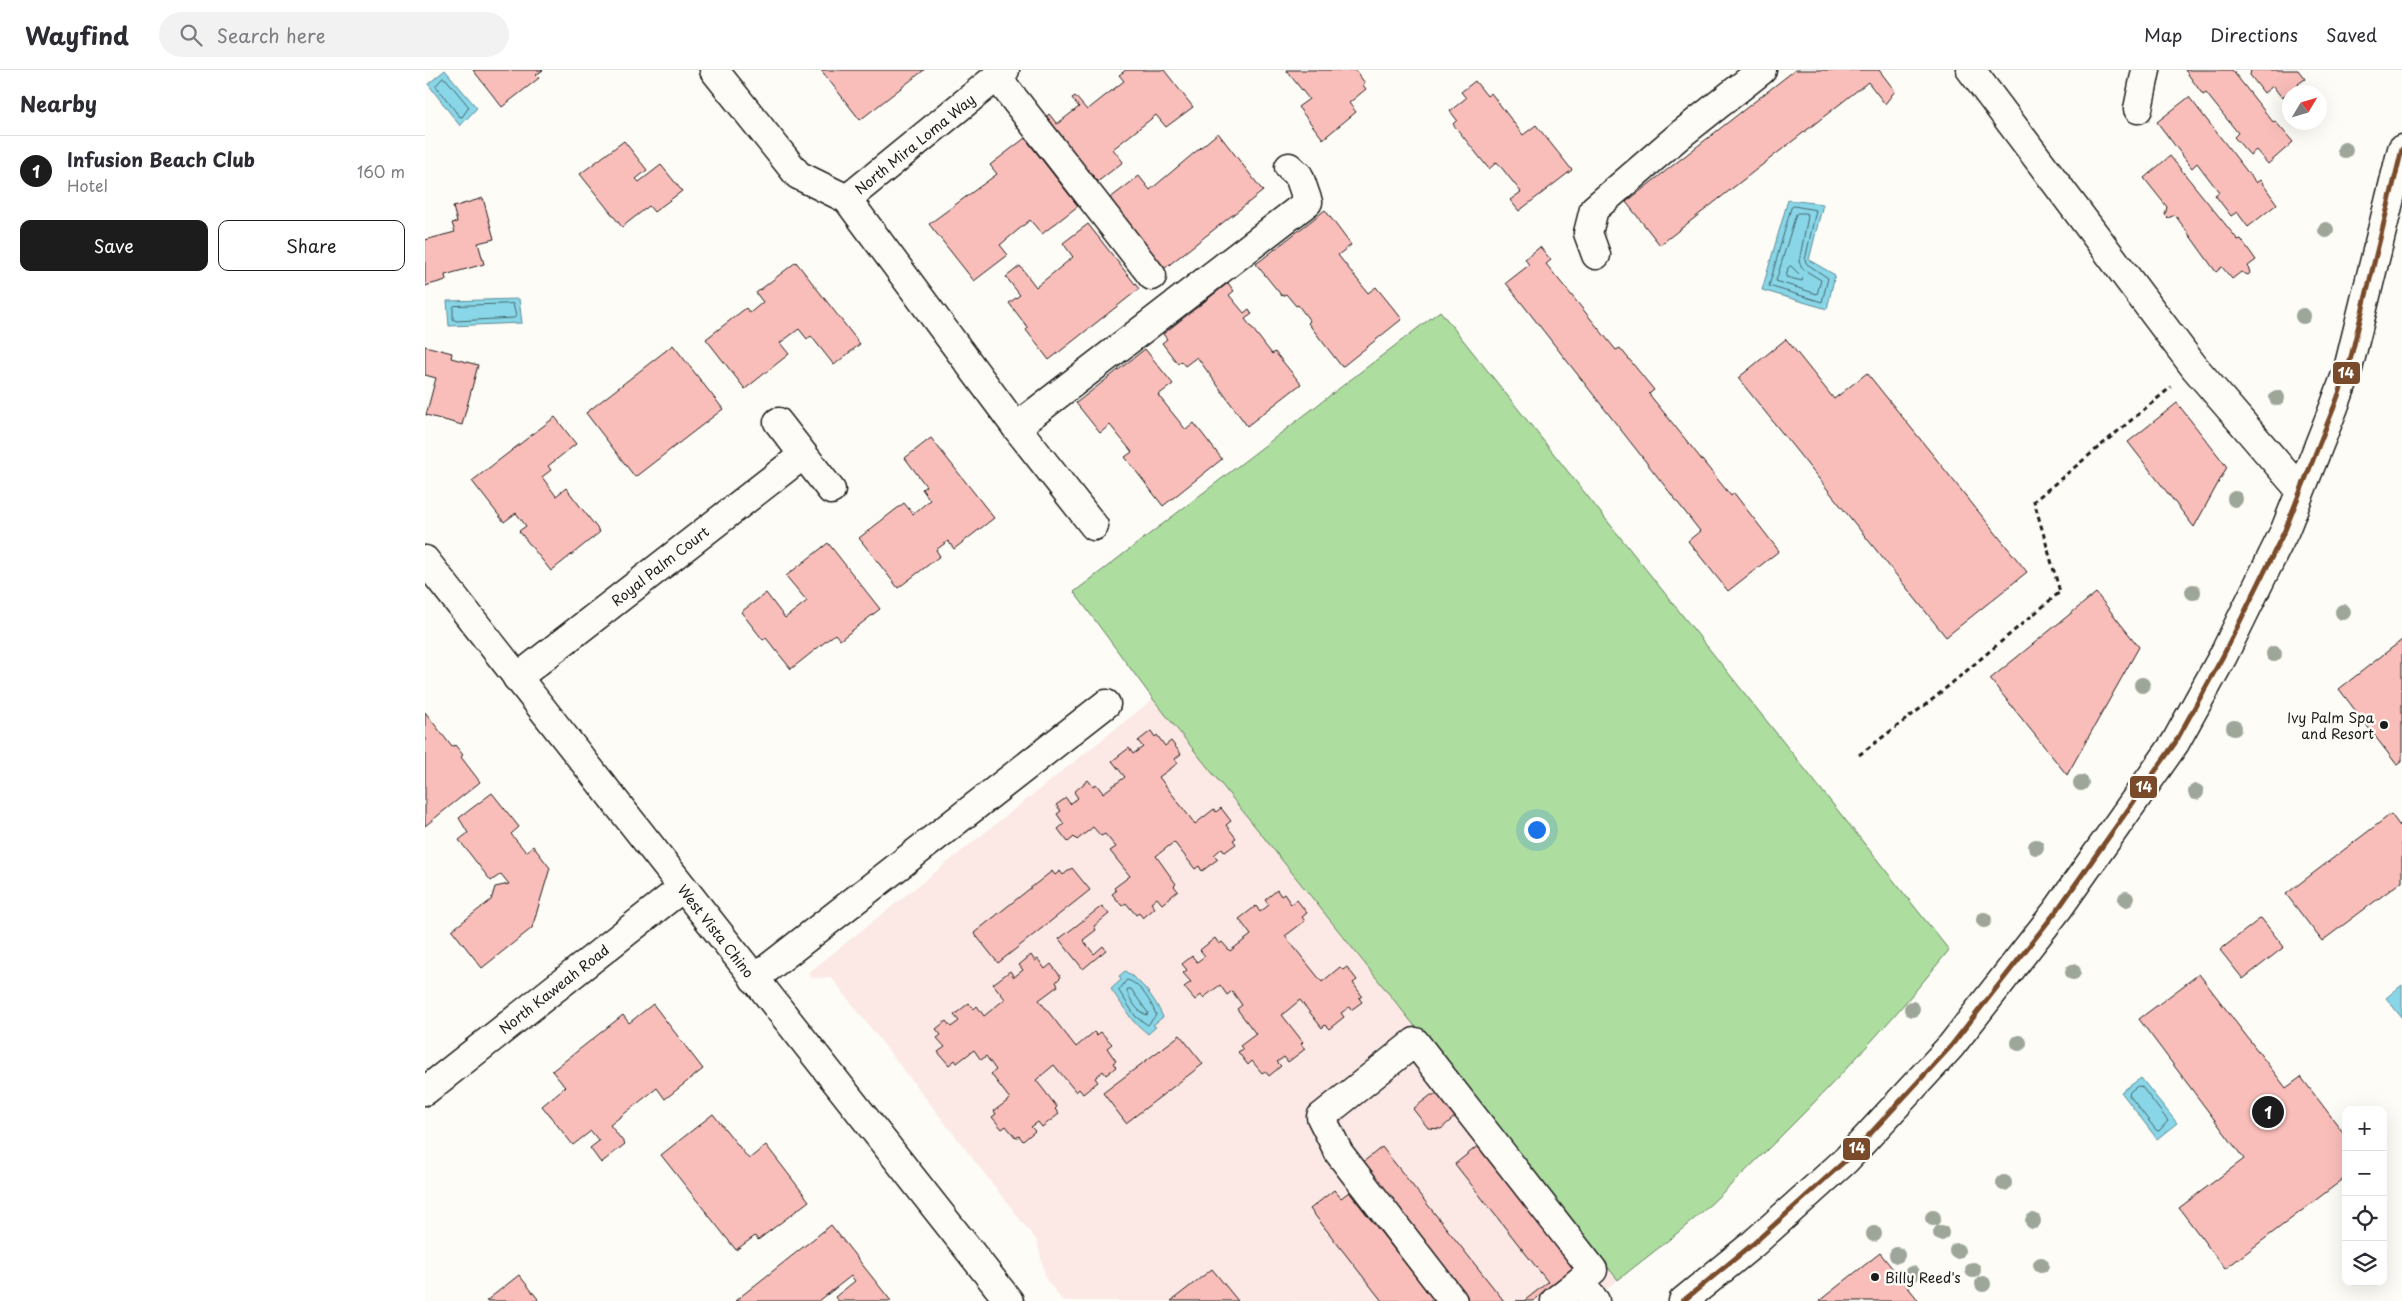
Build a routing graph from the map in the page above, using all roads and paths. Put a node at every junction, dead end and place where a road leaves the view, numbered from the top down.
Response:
1 (714, 70) edge
2 (1763, 70) edge
3 (1971, 70) edge
4 (2146, 70) edge
5 (1001, 74) edge
6 (2137, 109) dead end
7 (2402, 149) edge
8 (1289, 167) dead end
9 (847, 199) junction
10 (1596, 255) dead end
11 (1152, 276) dead end
12 (2195, 368) junction
13 (778, 422) dead end
14 (1016, 427) junction
15 (803, 455) junction
16 (831, 490) dead end
17 (2300, 490) junction
18 (1093, 526) dead end
19 (425, 560) edge
20 (517, 678) junction
21 (1106, 704) dead end
22 (1859, 755) dead end
23 (682, 888) junction
24 (754, 979) junction
25 (425, 1091) edge
26 (1587, 1292) edge
27 (1008, 1301) edge
28 (1453, 1301) edge
29 (1555, 1301) edge
30 (1683, 1301) edge

1 - 9 street
2 - 10 street
3 - 12 street
4 - 6 street
5 - 9 street, North Mira Loma Way
5 - 11 street
7 - 17 street
8 - 14 street
9 - 14 street
12 - 17 street
12 - 22 path
13 - 15 street
14 - 18 street
15 - 16 street
15 - 20 street, Royal Palm Court
17 - 30 street
19 - 20 street, West Vista Chino
20 - 23 street, West Vista Chino
21 - 24 street
23 - 24 street, West Vista Chino
23 - 25 street, North Kaweah Road
24 - 27 street, West Vista Chino
26 - 28 street
26 - 29 street

